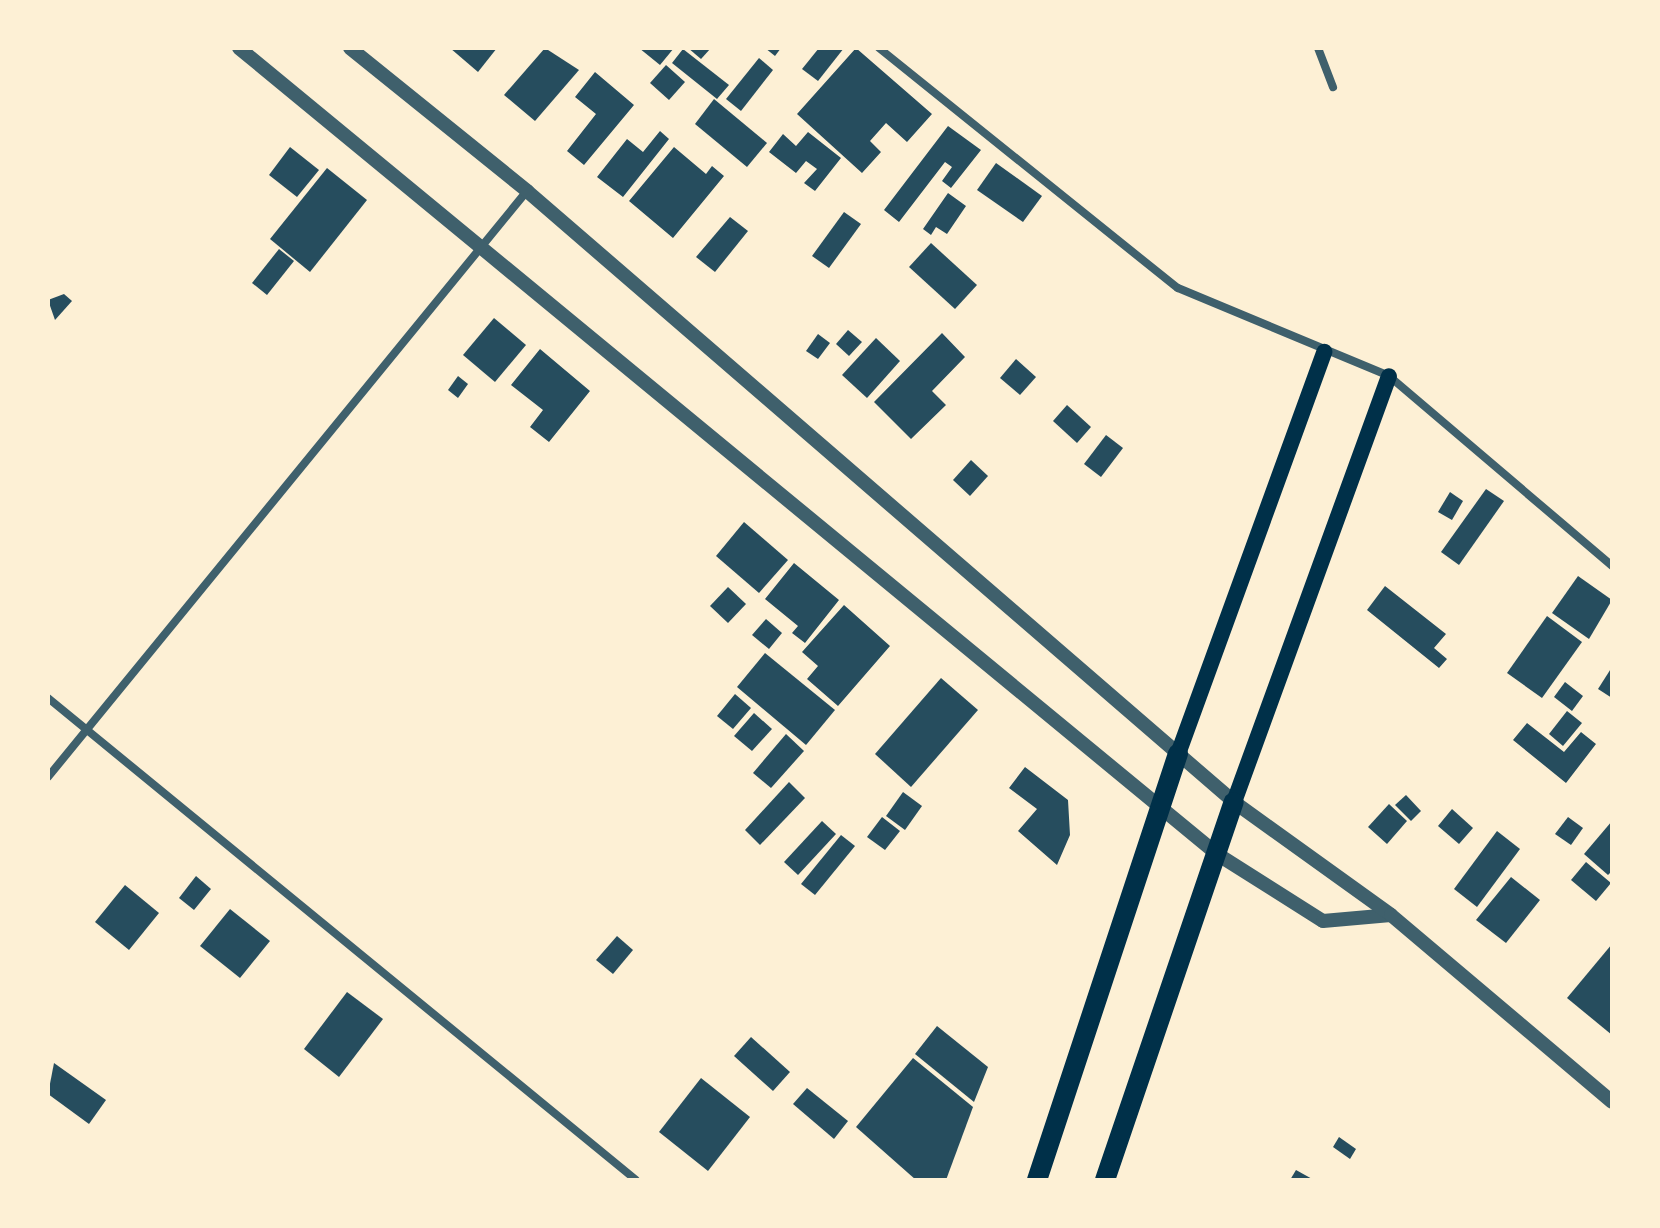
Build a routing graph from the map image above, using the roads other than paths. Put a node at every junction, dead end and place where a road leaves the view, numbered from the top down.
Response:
1 (239, 48) edge
2 (350, 48) edge
3 (879, 48) edge
4 (1318, 48) edge
5 (1333, 87) dead end
6 (527, 191) junction
7 (480, 254) junction
8 (1324, 352) junction
9 (1389, 376) junction
10 (1612, 566) edge
11 (48, 698) edge
12 (87, 731) junction
13 (1178, 754) junction
14 (48, 777) edge
15 (1234, 802) junction
16 (1163, 805) junction
17 (1217, 854) junction
18 (1391, 915) junction
19 (1612, 1102) edge
20 (636, 1180) edge
21 (1037, 1180) edge
22 (1105, 1180) edge

1 - 7 street
2 - 6 street
3 - 8 street
4 - 5 street
6 - 7 street
6 - 13 street
7 - 12 street
7 - 16 street
8 - 9 street
8 - 13 main road
9 - 10 street
9 - 15 main road
11 - 12 street
12 - 14 street
12 - 20 street
13 - 15 street
13 - 16 main road
15 - 17 main road
15 - 18 street
16 - 17 street
16 - 21 main road
17 - 18 street
17 - 22 main road
18 - 19 street

